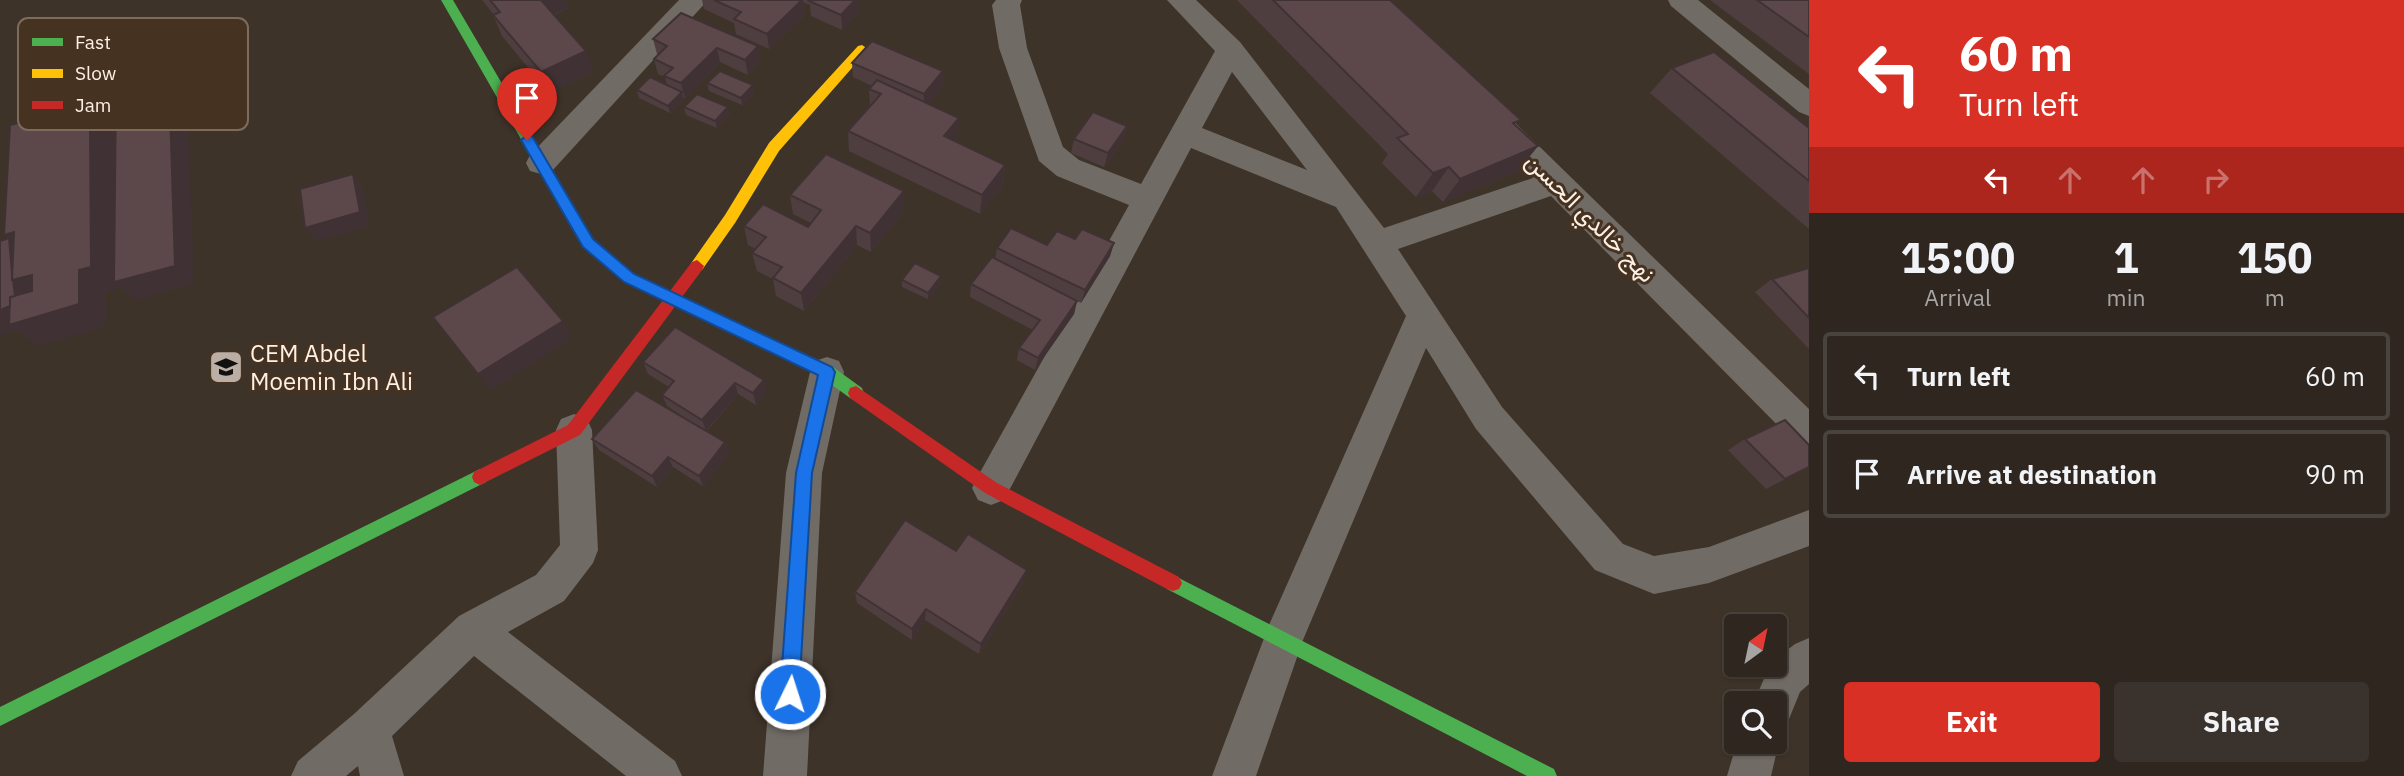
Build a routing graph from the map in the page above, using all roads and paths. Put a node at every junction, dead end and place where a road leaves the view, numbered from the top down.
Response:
1 (447, 0) edge
2 (695, 0) edge
3 (1009, 0) edge
4 (1180, 0) edge
5 (1681, 0) edge
6 (862, 49) edge
7 (1230, 49) junction
8 (1479, 105) edge
9 (1809, 106) edge
10 (1185, 133) junction
11 (541, 163) junction
12 (1555, 182) junction
13 (1348, 199) junction
14 (1149, 201) junction
15 (1377, 243) junction
16 (674, 299) junction
17 (1423, 315) junction
18 (827, 372) junction
19 (574, 430) junction
20 (1809, 433) edge
21 (990, 488) junction
22 (1809, 528) edge
23 (473, 630) junction
24 (1283, 639) junction
25 (1809, 658) edge
26 (1780, 691) edge
27 (0, 717) edge
28 (369, 729) junction
29 (1755, 754) edge
30 (313, 776) edge
31 (382, 776) edge
32 (660, 776) edge
33 (785, 776) edge
34 (1234, 776) edge
35 (1547, 776) edge
36 (1749, 776) edge

1 - 11 street
2 - 11 street
3 - 14 street
4 - 7 street
5 - 9 street
6 - 16 street
7 - 10 street
7 - 13 street
8 - 12 street, نهج خالدي الحسن
10 - 13 street
10 - 14 street
11 - 16 street
12 - 15 street
12 - 20 street, نهج خالدي الحسن
13 - 15 street
14 - 21 street
15 - 17 street
16 - 18 street
16 - 19 street
17 - 22 street
17 - 24 street
18 - 21 street
18 - 33 street
19 - 23 street
19 - 27 street
21 - 24 street
23 - 28 street
23 - 32 street
24 - 34 street
24 - 35 street
25 - 26 street
28 - 30 street
28 - 31 street
29 - 36 street

